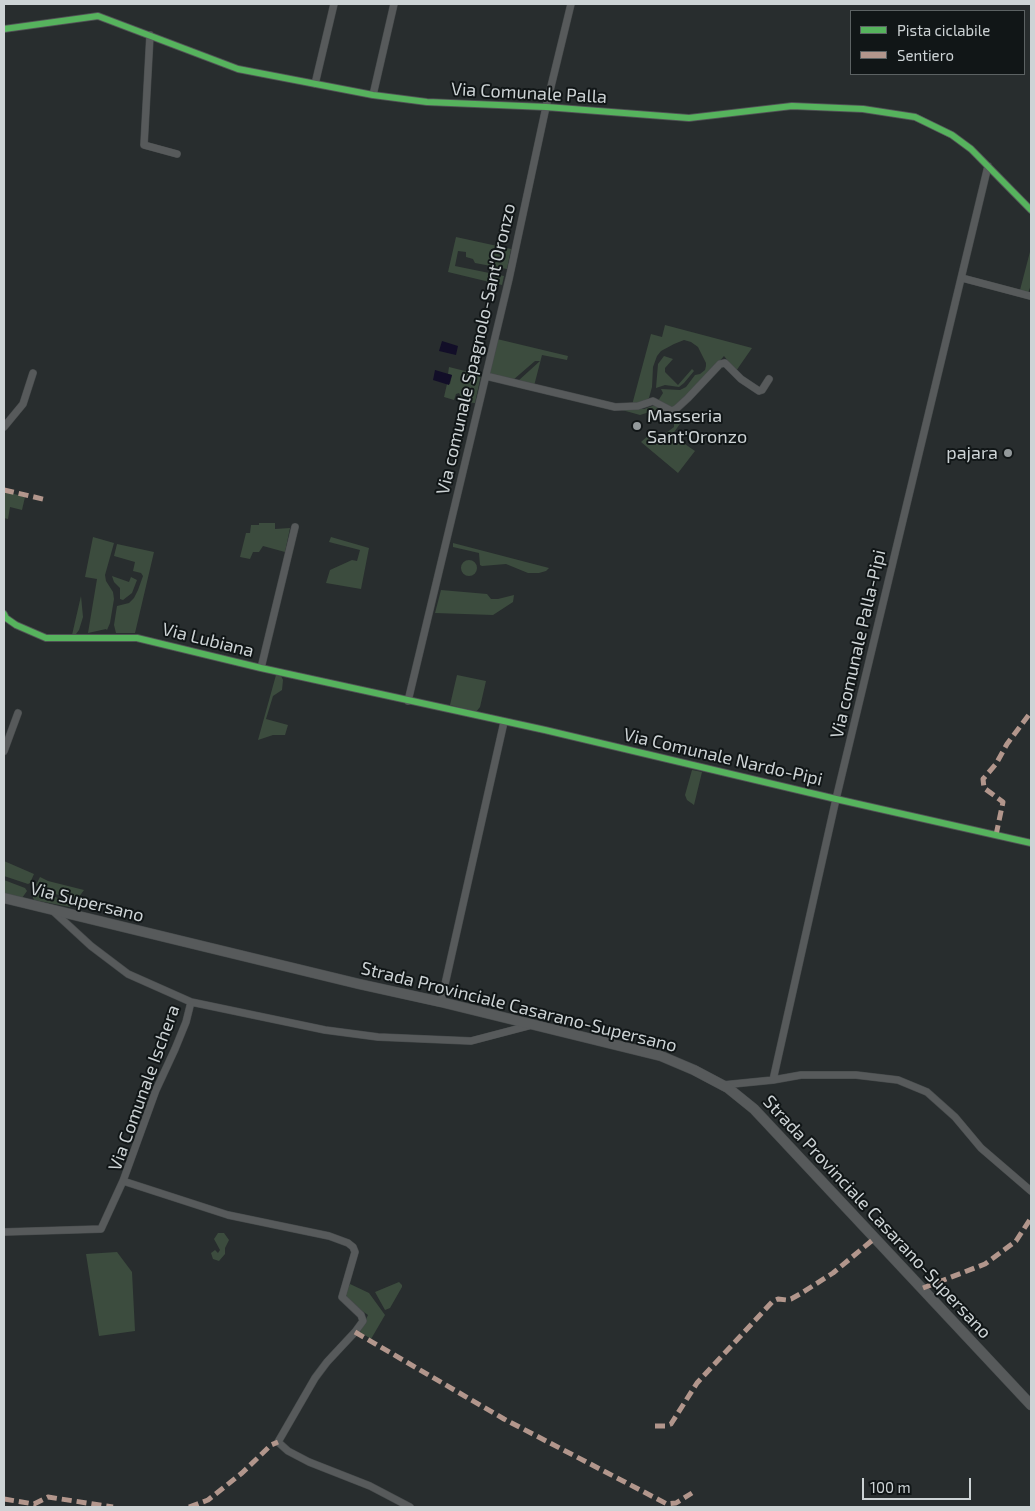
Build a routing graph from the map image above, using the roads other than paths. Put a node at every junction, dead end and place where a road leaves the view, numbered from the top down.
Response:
1 (334, 4) edge
2 (394, 4) edge
3 (571, 4) edge
4 (4, 28) edge
5 (150, 35) junction
6 (315, 84) junction
7 (373, 95) junction
8 (546, 107) junction
9 (177, 154) dead end
10 (988, 166) junction
11 (1031, 210) edge
12 (962, 278) junction
13 (1030, 296) dead end
14 (33, 373) dead end
15 (486, 376) junction
16 (769, 379) dead end
17 (4, 427) edge
18 (295, 527) dead end
19 (4, 614) edge
20 (261, 668) junction
21 (408, 701) junction
22 (18, 713) dead end
23 (504, 722) junction
24 (4, 751) edge
25 (836, 799) junction
26 (1031, 843) edge
27 (4, 898) edge
28 (53, 911) junction
29 (162, 937) joint
30 (190, 1002) junction
31 (441, 1002) junction
32 (533, 1025) junction
33 (773, 1080) junction
34 (722, 1085) junction
35 (122, 1181) junction
36 (1031, 1191) edge
37 (4, 1232) edge
38 (1031, 1405) edge
39 (410, 1507) edge

1 - 6 street
2 - 7 street
3 - 8 street, Via comunale Spagnolo-Sant'Oronzo
4 - 5 street, Via Comunale Palla
5 - 6 street, Via Comunale Palla
5 - 9 street
6 - 7 street, Via Comunale Palla
7 - 8 street, Via Comunale Palla
8 - 10 street, Via Comunale Palla
8 - 15 street, Via comunale Spagnolo-Sant'Oronzo
10 - 11 street, Via Comunale Palla
10 - 12 street, Via comunale Palla-Pipi
12 - 13 street
12 - 25 street, Via comunale Palla-Pipi
14 - 17 street
15 - 16 street
15 - 21 street, Via comunale Spagnolo-Sant'Oronzo
18 - 20 street
19 - 20 street, Via Lubiana
20 - 21 street, Via Lubiana
21 - 23 street, Via Comunale Nardo-Pipi
22 - 24 street
23 - 25 street, Via Comunale Nardo-Pipi
23 - 31 street
25 - 26 street, Via Comunale Nardo-Pipi
25 - 33 street, Via comunale Palla-Pipi
27 - 28 main road, Via Supersano
28 - 29 main road, Via Supersano
28 - 30 street, Via Comunale Ischera
29 - 31 main road, Strada Provinciale Casarano-Supersano
30 - 32 street
30 - 35 street, Via Comunale Ischera
31 - 32 main road, Strada Provinciale Casarano-Supersano
32 - 34 main road, Strada Provinciale Casarano-Supersano
33 - 34 street
33 - 36 street
34 - 38 main road, Strada Provinciale Casarano-Supersano
35 - 37 street
35 - 39 street, Via Comunale Ischera

